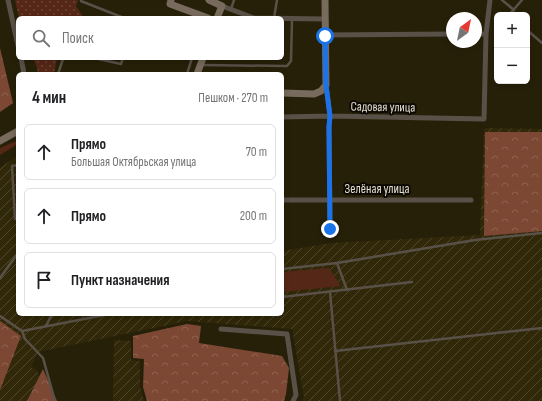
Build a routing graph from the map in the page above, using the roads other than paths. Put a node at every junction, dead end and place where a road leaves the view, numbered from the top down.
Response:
1 (8, 0) edge
2 (82, 0) edge
3 (171, 0) edge
4 (209, 0) edge
5 (234, 0) edge
6 (278, 0) edge
7 (325, 0) edge
8 (490, 0) edge
9 (502, 0) edge
10 (522, 0) edge
11 (222, 6) junction
12 (231, 10) junction
13 (514, 10) joint
14 (188, 11) junction
15 (119, 16) edge
16 (195, 16) edge
17 (202, 16) edge
18 (218, 16) edge
19 (248, 16) edge
20 (274, 16) edge
21 (284, 17) edge
22 (292, 17) junction
23 (325, 18) junction
24 (530, 33) edge
25 (446, 34) edge
26 (482, 34) edge
27 (486, 34) junction
28 (325, 36) junction
29 (16, 37) edge
30 (542, 43) edge
31 (21, 60) edge
32 (63, 60) edge
33 (103, 60) edge
34 (122, 60) edge
35 (191, 60) edge
36 (202, 60) edge
37 (200, 65) junction
38 (24, 72) edge
39 (59, 72) edge
40 (188, 72) edge
41 (198, 72) edge
42 (326, 85) junction
43 (284, 94) edge
44 (284, 116) edge
45 (330, 116) junction
46 (16, 132) edge
47 (0, 141) edge
48 (16, 165) edge
49 (330, 199) junction
50 (284, 200) edge
51 (471, 200) dead end
52 (16, 219) edge
53 (330, 229) dead end
54 (542, 233) edge
55 (16, 256) edge
56 (337, 263) junction
57 (284, 269) edge
58 (0, 278) edge
59 (412, 282) dead end
60 (348, 290) junction
61 (330, 292) junction
62 (284, 297) edge
63 (0, 316) edge
64 (51, 316) edge
65 (99, 316) edge
66 (45, 326) junction
67 (542, 328) edge
68 (221, 329) dead end
69 (22, 330) junction
70 (335, 351) junction
71 (55, 401) edge
72 (293, 401) edge
73 (340, 401) edge

1 - 29 street
2 - 15 lane
3 - 14 main road
4 - 11 main road
5 - 12 lane
6 - 20 lane
7 - 23 main road
8 - 27 street
9 - 13 lane
10 - 13 lane
11 - 12 street
11 - 18 main road
12 - 19 street
14 - 16 lane
14 - 17 main road
21 - 22 street
22 - 23 street
22 - 37 lane
23 - 28 main road
24 - 30 lane
25 - 28 street
26 - 27 street
27 - 45 street, Садовая улица
28 - 42 main road
31 - 38 street
32 - 39 lane
33 - 34 lane
35 - 40 lane
36 - 37 main road
37 - 41 main road
42 - 43 main road
42 - 45 street
44 - 45 street, Садовая улица
45 - 49 street
46 - 47 main road
48 - 52 lane
49 - 50 street, Зелёная улица
49 - 51 street, Зелёная улица
49 - 53 street
54 - 56 lane
55 - 58 lane
56 - 57 lane
56 - 60 lane
59 - 60 lane
60 - 61 lane
61 - 62 lane
61 - 70 lane
63 - 69 lane
64 - 66 lane
65 - 66 lane
66 - 69 lane
67 - 70 lane
68 - 72 street
69 - 71 lane
70 - 73 lane

